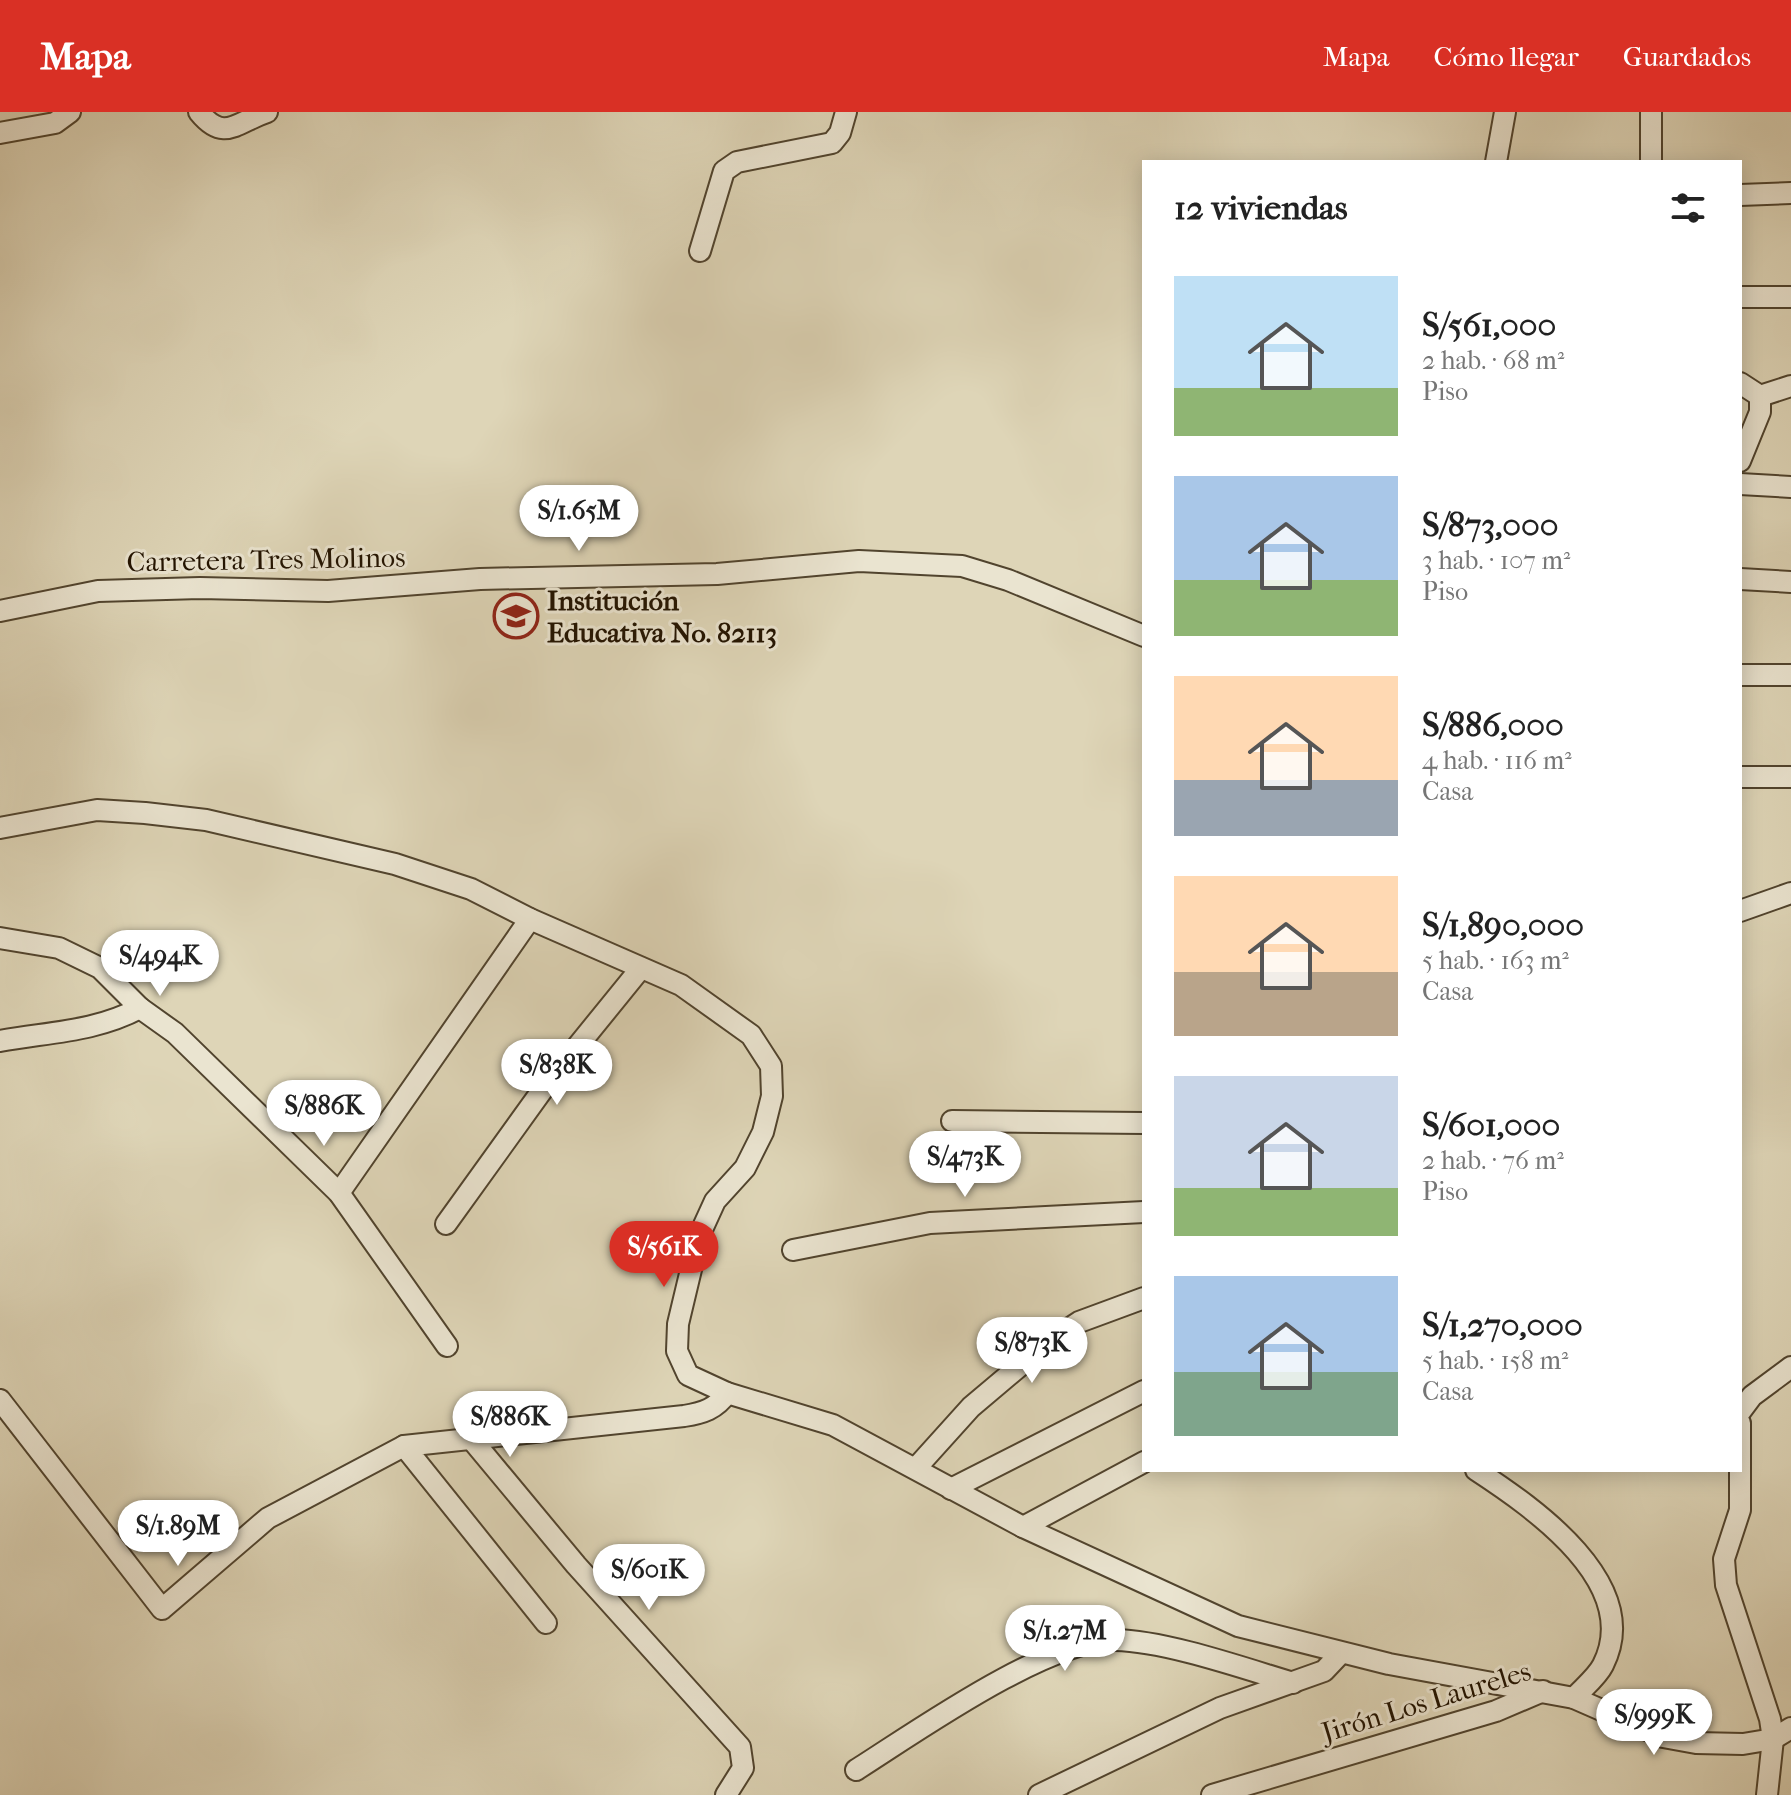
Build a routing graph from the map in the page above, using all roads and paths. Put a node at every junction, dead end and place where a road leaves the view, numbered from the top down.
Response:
1 (70, 112) edge
2 (199, 112) edge
3 (267, 112) edge
4 (846, 112) edge
5 (1505, 112) edge
6 (1651, 112) edge
7 (0, 133) edge
8 (1496, 160) edge
9 (1651, 160) edge
10 (1791, 193) edge
11 (1742, 195) edge
12 (700, 251) dead end
13 (1742, 297) edge
14 (1791, 297) edge
15 (1742, 384) edge
16 (1791, 386) edge
17 (1760, 396) junction
18 (1742, 456) edge
19 (1742, 484) edge
20 (1791, 487) edge
21 (1742, 579) edge
22 (1791, 582) edge
23 (0, 611) edge
24 (1142, 635) edge
25 (1742, 675) edge
26 (1791, 675) edge
27 (1742, 777) edge
28 (1791, 777) edge
29 (0, 828) edge
30 (1791, 893) edge
31 (1742, 910) edge
32 (530, 919) junction
33 (0, 938) edge
34 (641, 968) junction
35 (140, 1008) junction
36 (0, 1041) edge
37 (952, 1121) dead end
38 (1142, 1123) edge
39 (339, 1193) junction
40 (1142, 1212) edge
41 (446, 1224) dead end
42 (793, 1250) dead end
43 (1142, 1299) edge
44 (447, 1346) dead end
45 (1791, 1367) edge
46 (1142, 1392) edge
47 (727, 1393) junction
48 (0, 1400) edge
49 (1742, 1409) edge
50 (473, 1441) junction
51 (404, 1446) junction
52 (1142, 1463) edge
53 (916, 1468) junction
54 (1479, 1472) edge
55 (1740, 1472) edge
56 (951, 1489) junction
57 (1023, 1527) junction
58 (546, 1623) dead end
59 (1341, 1653) junction
60 (1293, 1683) junction
61 (1543, 1691) junction
62 (1574, 1698) junction
63 (1791, 1728) edge
64 (1773, 1739) junction
65 (856, 1770) dead end
66 (726, 1795) edge
67 (1039, 1795) edge
68 (1212, 1795) edge
69 (1767, 1795) edge

1 - 7 street
2 - 3 street
4 - 12 street
5 - 8 street
6 - 9 street
10 - 11 street
13 - 14 street
15 - 17 street
16 - 17 street
17 - 18 street
19 - 20 street
21 - 22 street
23 - 24 street, Carretera Tres Molinos
25 - 26 street
27 - 28 street
29 - 32 street
30 - 31 street
32 - 34 street
32 - 39 street
33 - 35 street
34 - 41 street
34 - 47 street
35 - 36 street
35 - 39 street
37 - 38 street
39 - 44 street
40 - 42 street
43 - 53 street
45 - 49 street
46 - 56 street
47 - 50 street
47 - 53 street
48 - 51 street
50 - 51 street
50 - 66 street
51 - 58 street
52 - 57 street
53 - 56 street
54 - 62 street
55 - 64 street
56 - 57 street
57 - 59 street
59 - 60 street
59 - 61 street
60 - 65 street
60 - 67 street
61 - 62 street, Jirón Los Laureles
61 - 68 street, Jirón Los Laureles
62 - 64 street, Jirón Los Laureles
63 - 64 street, Jirón Los Laureles
64 - 69 street

